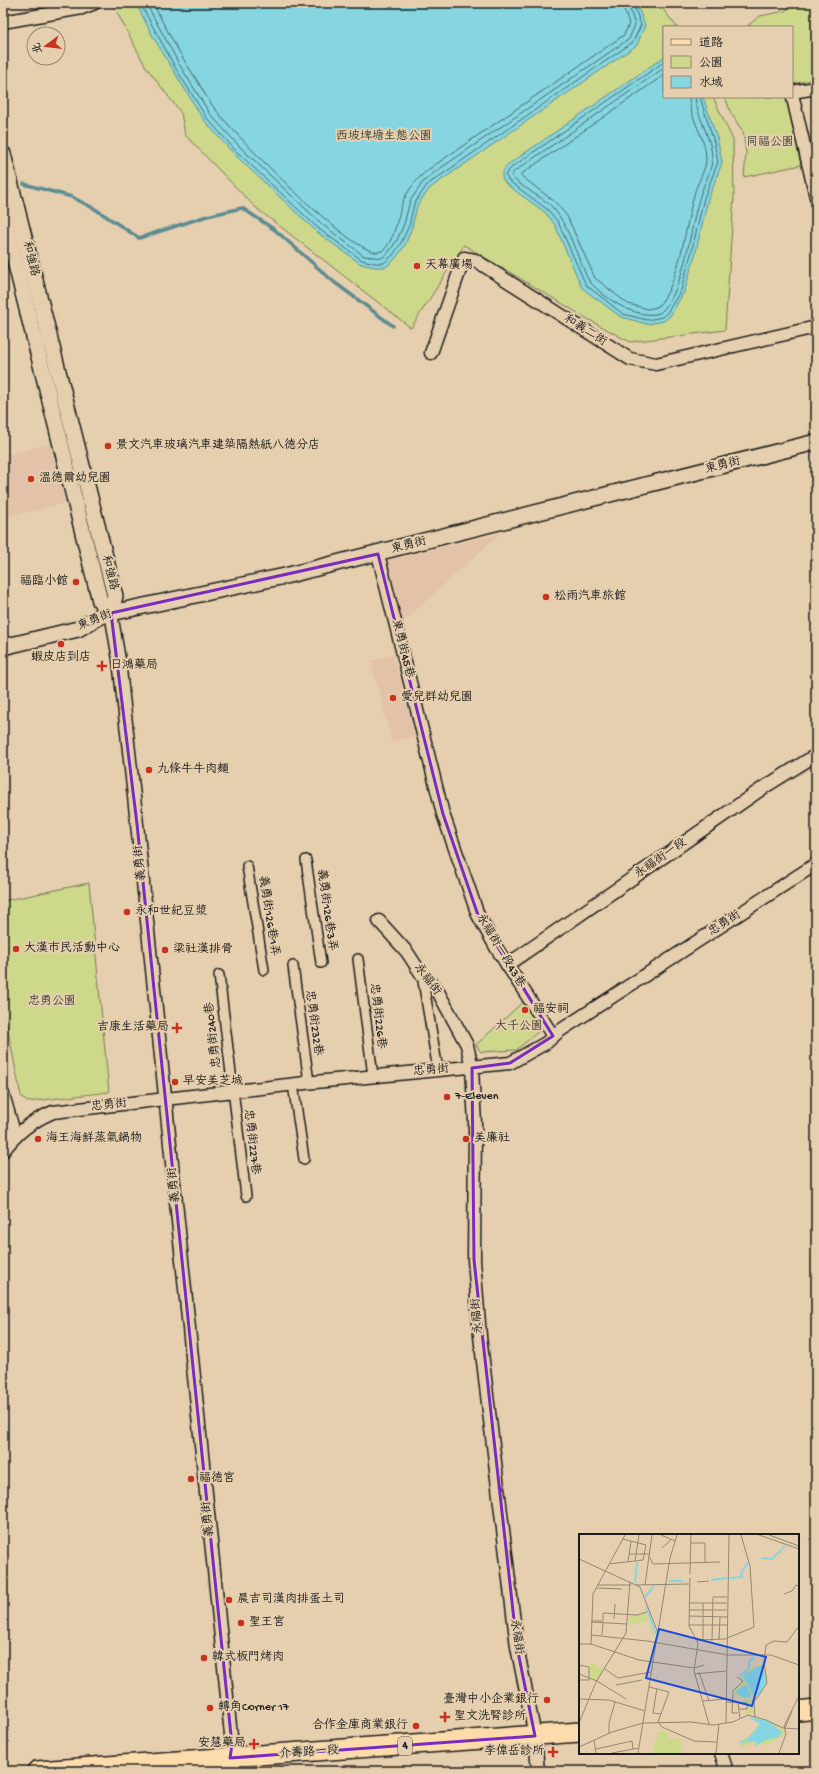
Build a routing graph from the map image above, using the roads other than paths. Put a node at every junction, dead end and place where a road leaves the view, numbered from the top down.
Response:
1 (95, 3) edge
2 (3, 22) edge
3 (816, 88) edge
4 (793, 93) edge
5 (793, 97) edge
6 (3, 154) edge
7 (816, 197) edge
8 (3, 213) edge
9 (816, 327) edge
10 (431, 354) dead end
11 (815, 446) edge
12 (378, 554) junction
13 (111, 613) junction
14 (3, 647) edge
15 (816, 755) edge
16 (443, 814) joint
17 (306, 860) dead end
18 (816, 864) edge
19 (247, 866) dead end
20 (379, 920) dead end
21 (358, 959) dead end
22 (321, 963) dead end
23 (508, 965) junction
24 (293, 966) dead end
25 (264, 970) dead end
26 (219, 975) dead end
27 (422, 975) junction
28 (553, 1036) junction
29 (472, 1068) junction
30 (438, 1070) junction
31 (373, 1076) junction
32 (309, 1082) junction
33 (293, 1084) junction
34 (233, 1091) junction
35 (3, 1094) edge
36 (166, 1099) junction
37 (15, 1136) junction
38 (3, 1151) edge
39 (304, 1159) dead end
40 (246, 1196) dead end
41 (816, 1709) edge
42 (799, 1711) edge
43 (579, 1732) edge
44 (535, 1736) junction
45 (721, 1754) edge
46 (228, 1764) edge
47 (70, 1770) edge
48 (37, 1771) edge
49 (538, 1771) edge
50 (727, 1771) edge

1 - 2 street
3 - 4 street
5 - 7 street
6 - 13 street, 和強路
8 - 13 street, 和強路
9 - 10 street, 和義二街
11 - 12 street, 東勇街
12 - 13 street, 東勇街
12 - 16 street, 東勇街45巷
13 - 14 street, 東勇街
13 - 36 street, 義勇街
15 - 23 street, 永福街一段
16 - 23 street, 永福街一段43巷
17 - 22 street, 義勇街126巷3弄
18 - 28 street, 忠勇街
19 - 25 street, 義勇街126巷1弄
20 - 27 street, 永福街
21 - 31 street, 忠勇街226巷
23 - 28 street, 永福街一段43巷
24 - 32 street, 忠勇街232巷
26 - 34 street, 忠勇街240巷
27 - 29 street, 永福街
27 - 30 street
28 - 29 street, 忠勇街
29 - 30 street, 忠勇街
29 - 44 street, 永福街
30 - 31 street, 忠勇街
31 - 32 street, 忠勇街
32 - 33 street, 忠勇街
33 - 34 street, 忠勇街
33 - 39 street
34 - 36 street, 忠勇街
34 - 40 street, 忠勇街227巷
35 - 37 street
36 - 37 street, 忠勇街
36 - 46 street, 義勇街
37 - 38 street, 忠勇街
41 - 42 main road
43 - 44 main road, 介壽路一段 / 4
44 - 46 main road, 介壽路一段 / 4
44 - 49 street, 永福街
45 - 50 street
46 - 47 main road, 介壽路一段 / 4
47 - 48 main road, 介壽路一段 / 4

